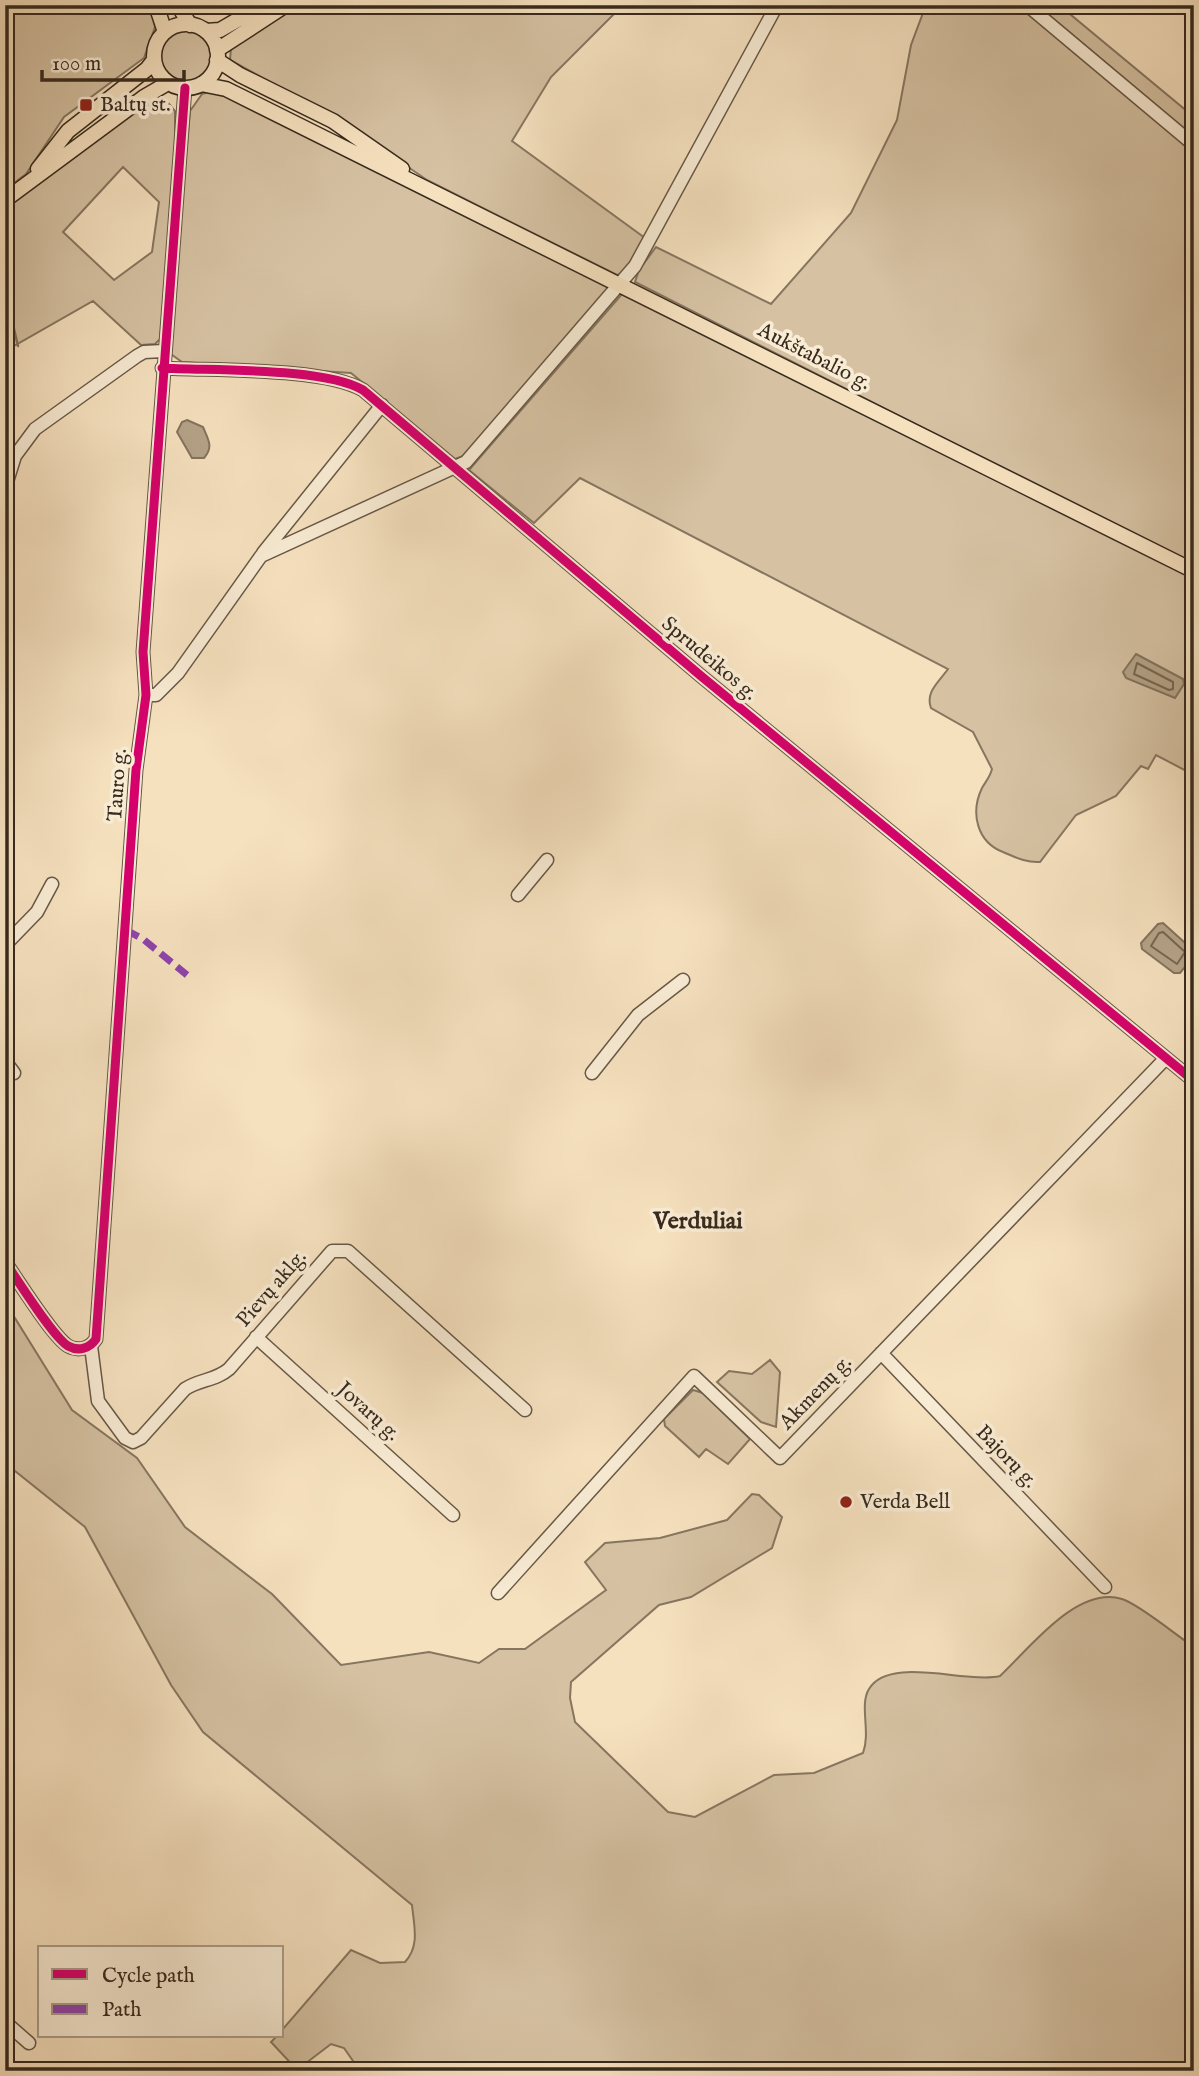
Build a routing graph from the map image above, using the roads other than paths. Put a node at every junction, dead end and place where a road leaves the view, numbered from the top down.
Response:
1 (156, 5) edge
2 (178, 5) edge
3 (263, 5) edge
4 (286, 5) edge
5 (777, 5) edge
6 (1027, 5) edge
7 (190, 24) junction
8 (206, 31) junction
9 (165, 32) junction
10 (217, 55) junction
11 (154, 60) junction
12 (168, 83) junction
13 (201, 84) junction
14 (185, 88) junction
15 (1194, 145) edge
16 (416, 181) junction
17 (27, 184) junction
18 (5, 200) edge
19 (622, 284) junction
20 (163, 351) junction
21 (162, 368) junction
22 (382, 405) junction
23 (454, 467) junction
24 (5, 488) edge
25 (261, 556) junction
26 (1194, 571) edge
27 (146, 695) junction
28 (547, 860) dead end
29 (52, 884) dead end
30 (518, 895) dead end
31 (5, 945) edge
32 (683, 980) dead end
33 (1166, 1058) junction
34 (5, 1061) edge
35 (14, 1073) dead end
36 (592, 1073) dead end
37 (1194, 1081) edge
38 (5, 1262) edge
39 (256, 1337) junction
40 (87, 1348) junction
41 (881, 1353) junction
42 (525, 1410) dead end
43 (453, 1515) dead end
44 (1105, 1587) dead end
45 (498, 1593) dead end
46 (5, 2022) edge
47 (29, 2043) dead end

1 - 9 main road
2 - 7 main road
3 - 8 main road
4 - 10 main road
5 - 19 street
6 - 15 street
7 - 8 main road
7 - 9 main road
8 - 10 main road
9 - 11 main road
10 - 13 main road
10 - 16 main road, Aukštabalio g.
11 - 12 main road
11 - 17 main road
12 - 14 main road
12 - 17 main road
13 - 14 main road
13 - 16 main road, Aukštabalio g.
14 - 20 street, Tauro g.
16 - 19 main road, Aukštabalio g.
17 - 18 main road
19 - 23 street
19 - 26 main road, Aukštabalio g.
20 - 21 street, Tauro g.
20 - 24 street
21 - 22 street, Sprudeikos g.
21 - 27 street, Tauro g.
22 - 23 street, Sprudeikos g.
22 - 25 street
23 - 25 street
23 - 33 street, Sprudeikos g.
25 - 27 street
27 - 40 street, Tauro g.
28 - 30 street
29 - 31 street
32 - 36 street
33 - 37 street, Sprudeikos g.
33 - 41 street, Akmenų g.
34 - 35 street
38 - 40 street
39 - 40 street, Pievų aklg.
39 - 42 street, Pievų aklg.
39 - 43 street, Jovarų g.
41 - 44 street, Bajorų g.
41 - 45 street, Akmenų g.
46 - 47 street

